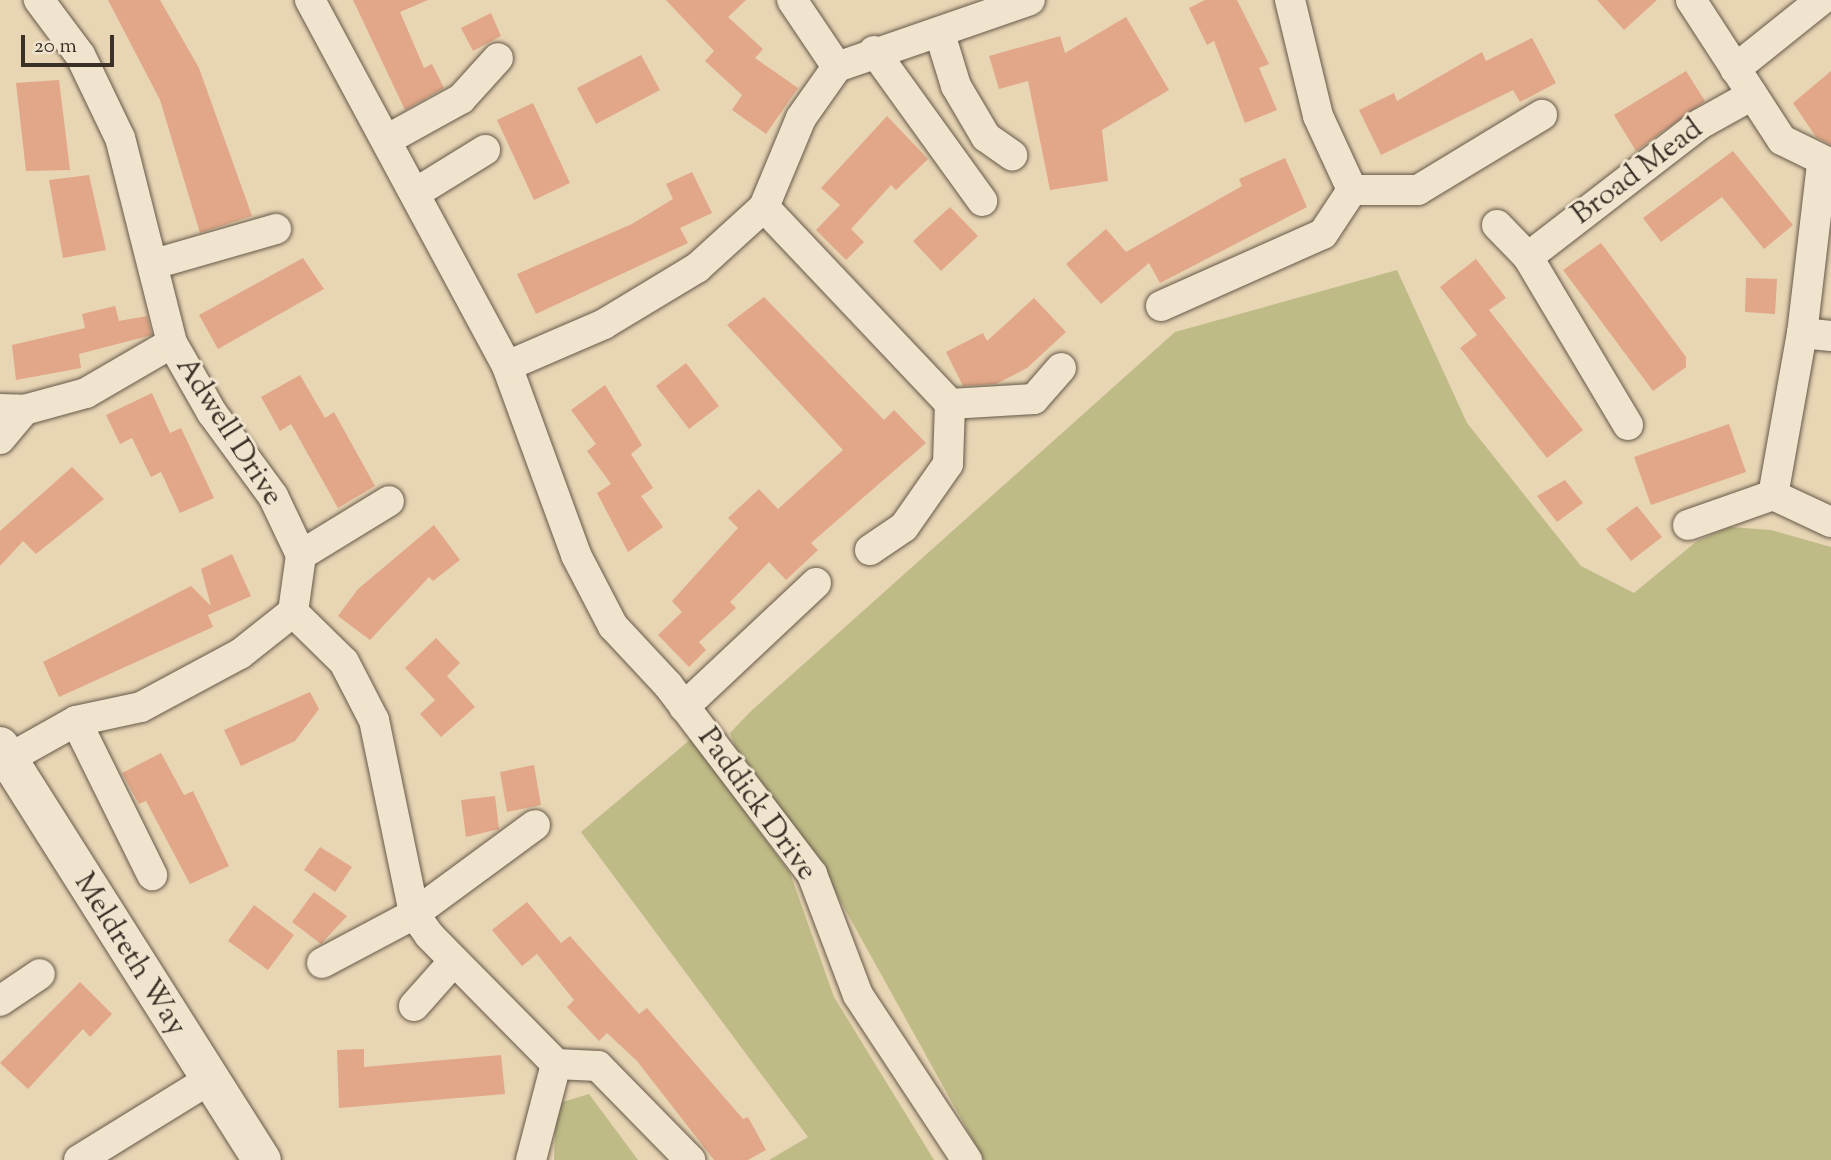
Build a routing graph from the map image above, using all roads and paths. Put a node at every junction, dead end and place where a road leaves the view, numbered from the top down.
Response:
1 (39, 0) edge
2 (310, 0) edge
3 (792, 0) edge
4 (1030, 0) edge
5 (1290, 0) edge
6 (1690, 0) edge
7 (1821, 0) edge
8 (940, 34) junction
9 (874, 51) junction
10 (498, 58) dead end
11 (837, 67) junction
12 (1735, 69) junction
13 (1752, 95) junction
14 (1542, 115) dead end
15 (390, 138) junction
16 (485, 150) dead end
17 (1012, 155) dead end
18 (1827, 164) edge
19 (1352, 190) junction
20 (417, 192) junction
21 (982, 201) dead end
22 (764, 207) junction
23 (1497, 225) dead end
24 (276, 229) dead end
25 (1528, 257) junction
26 (154, 264) junction
27 (1161, 306) dead end
28 (1817, 335) edge
29 (172, 344) junction
30 (507, 366) junction
31 (1060, 368) dead end
32 (950, 404) junction
33 (12, 409) edge
34 (1628, 425) dead end
35 (0, 439) edge
36 (1773, 495) junction
37 (389, 501) dead end
38 (1831, 522) edge
39 (1688, 525) dead end
40 (870, 550) dead end
41 (301, 555) junction
42 (816, 583) dead end
43 (292, 612) junction
44 (684, 707) junction
45 (76, 721) junction
46 (4, 752) edge
47 (535, 825) dead end
48 (152, 875) dead end
49 (414, 914) junction
50 (454, 961) junction
51 (322, 963) dead end
52 (40, 974) dead end
53 (0, 1001) edge
54 (414, 1006) dead end
55 (556, 1064) junction
56 (207, 1081) junction
57 (79, 1160) edge
58 (262, 1160) edge
59 (531, 1160) edge
60 (690, 1160) edge
61 (967, 1160) edge

1 - 26 street, Adwell Drive
2 - 15 street, Paddick Drive
3 - 11 street
4 - 8 street
5 - 19 street
6 - 12 street
7 - 12 street
8 - 9 street
8 - 17 street
9 - 11 street
9 - 21 street
10 - 15 street
11 - 22 street
12 - 13 street
13 - 18 street
13 - 25 street, Broad Mead
14 - 19 street
15 - 20 street, Paddick Drive
16 - 20 street
18 - 28 street
19 - 27 street
20 - 30 street, Paddick Drive
22 - 30 street
22 - 32 street
23 - 25 street
24 - 26 street
25 - 34 street
26 - 29 street, Adwell Drive
28 - 36 street
29 - 33 street
29 - 41 street, Adwell Drive
30 - 44 street, Paddick Drive
31 - 32 street
32 - 40 street
33 - 35 street
36 - 38 street
36 - 39 street
37 - 41 street
41 - 43 street
42 - 44 street, Paddick Drive
43 - 45 street
43 - 49 street
44 - 61 street, Paddick Drive
45 - 46 street
45 - 48 street
46 - 56 street, Meldreth Way
47 - 49 street
49 - 50 street
49 - 51 street
50 - 54 street
50 - 55 street
52 - 53 street
55 - 59 street
55 - 60 street
56 - 57 street
56 - 58 street, Meldreth Way

